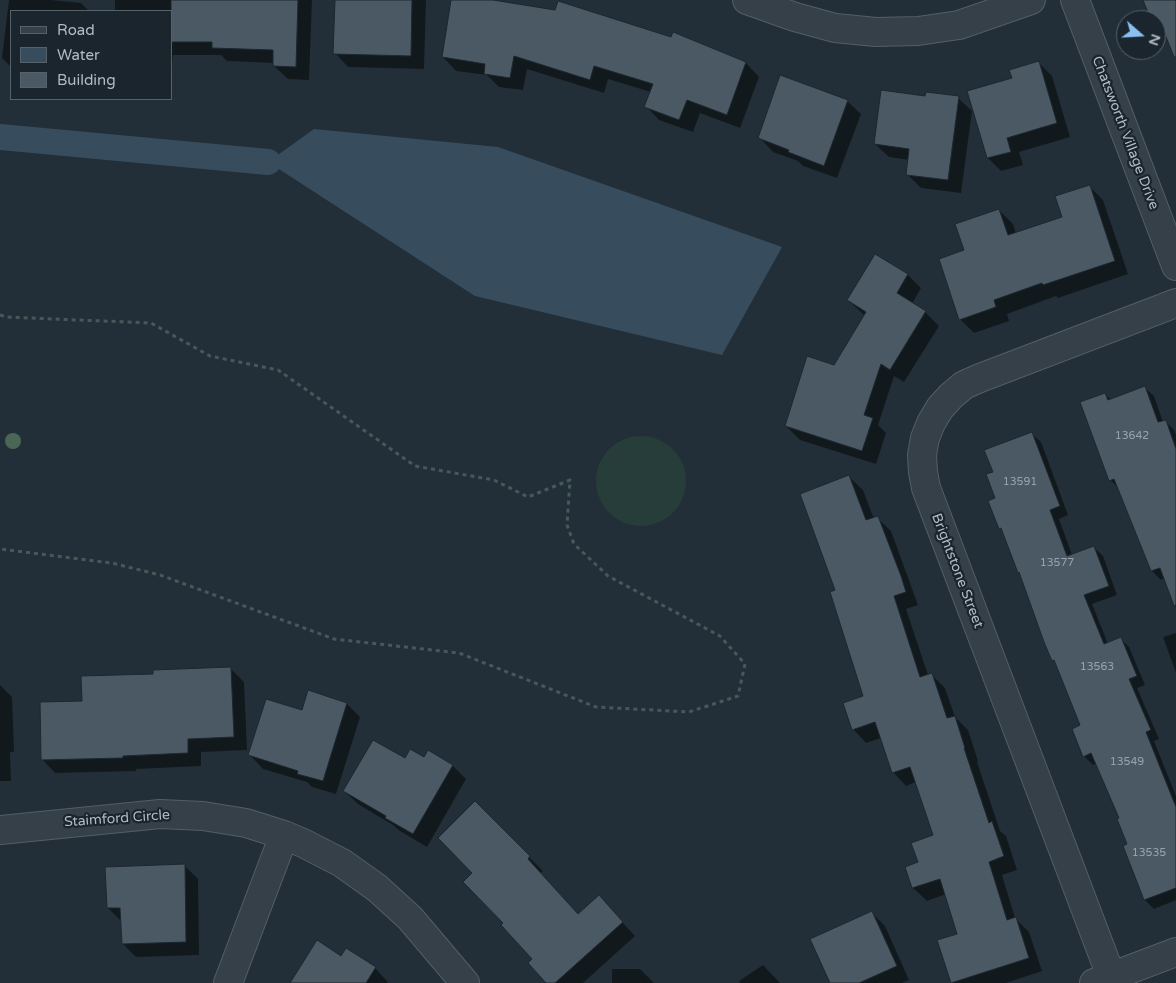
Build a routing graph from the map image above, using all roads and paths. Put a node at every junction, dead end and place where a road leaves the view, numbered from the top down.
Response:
1 (748, 0) edge
2 (1031, 0) edge
3 (1075, 0) edge
4 (1176, 266) edge
5 (1176, 304) edge
6 (0, 315) edge
7 (0, 550) edge
8 (0, 830) edge
9 (284, 835) junction
10 (1176, 952) edge
11 (1102, 980) edge
12 (228, 983) edge
13 (465, 983) edge

1 - 2 street
3 - 4 street, Chatsworth Village Drive
5 - 11 street, Brightstone Street
6 - 7 path
8 - 9 street, Staimford Circle
9 - 12 street
9 - 13 street, Staimford Circle
10 - 11 street

